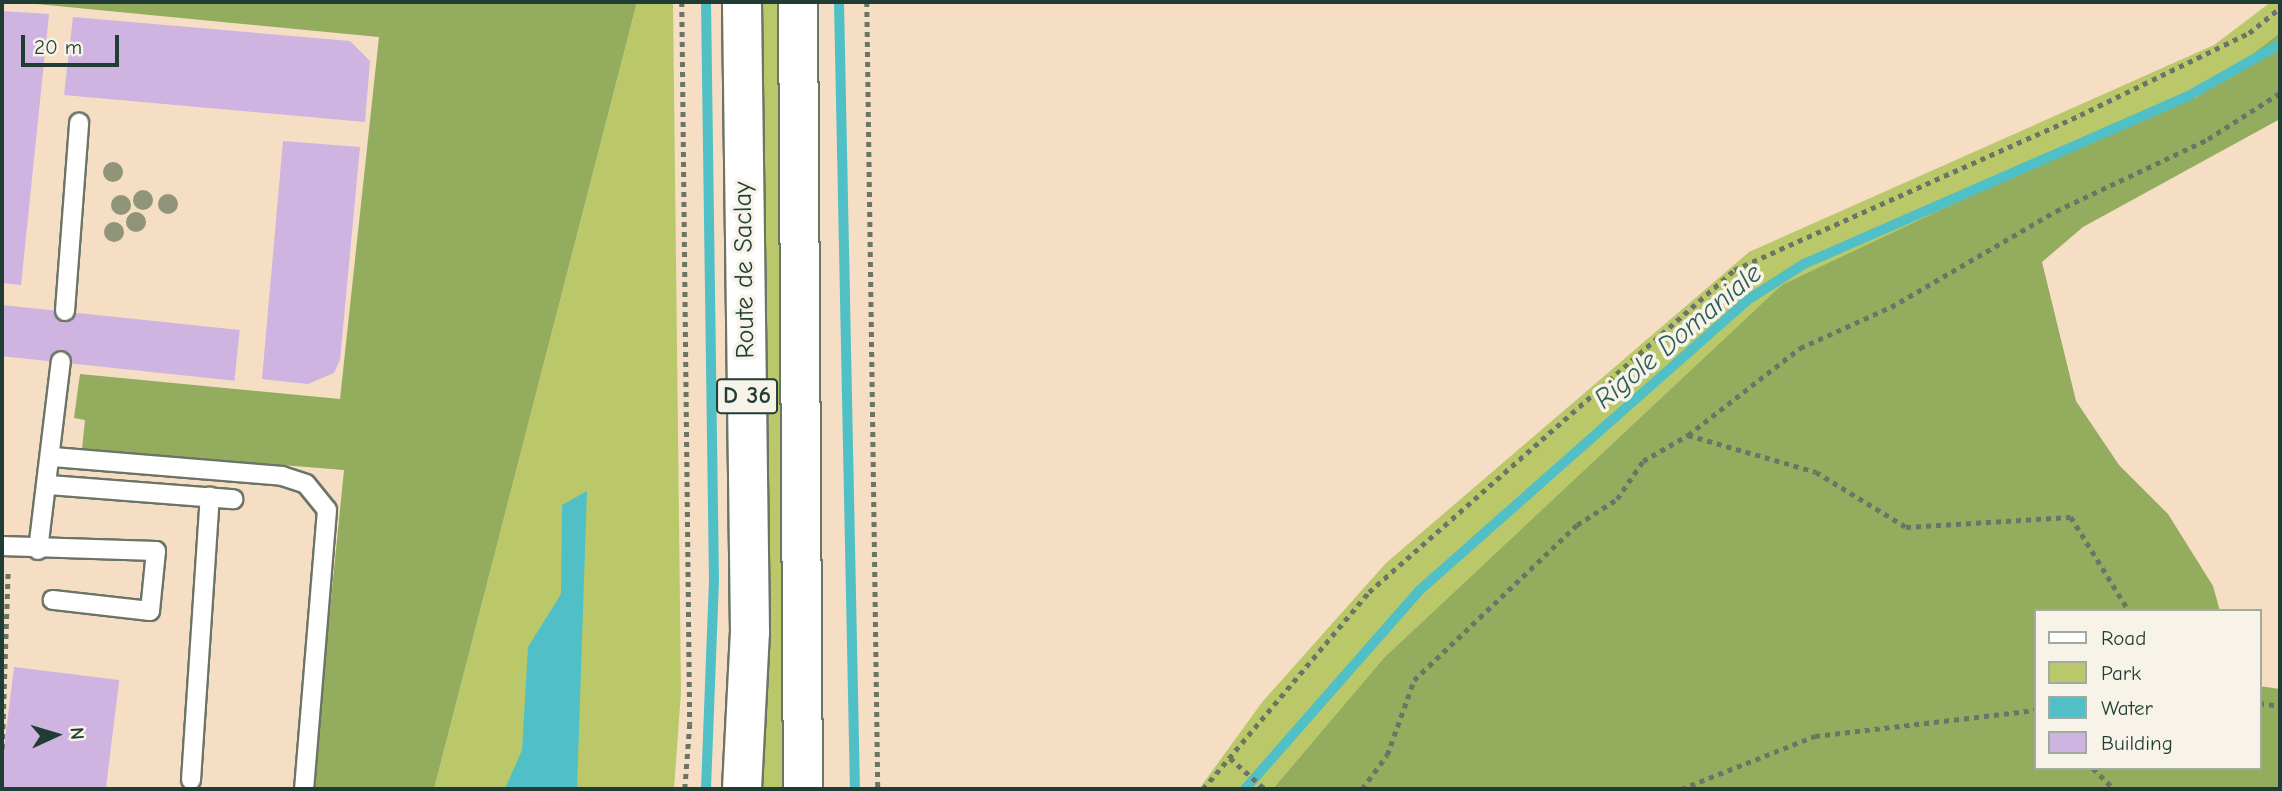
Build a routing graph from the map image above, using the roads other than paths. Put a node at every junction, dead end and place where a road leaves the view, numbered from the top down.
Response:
1 (742, 2) edge
2 (798, 2) edge
3 (79, 122) dead end
4 (65, 311) dead end
5 (61, 361) dead end
6 (53, 457) junction
7 (49, 485) junction
8 (210, 497) junction
9 (233, 499) dead end
10 (5, 547) edge
11 (38, 550) junction
12 (53, 600) dead end
13 (191, 780) dead end
14 (304, 789) edge
15 (742, 789) edge
16 (803, 789) edge

1 - 15 main road, Route de Saclay / D 36
2 - 16 main road, D 36
3 - 4 lane
5 - 6 lane
6 - 7 lane
6 - 14 lane
7 - 8 lane
7 - 11 lane
8 - 9 lane
8 - 13 lane
10 - 11 lane
11 - 12 lane

